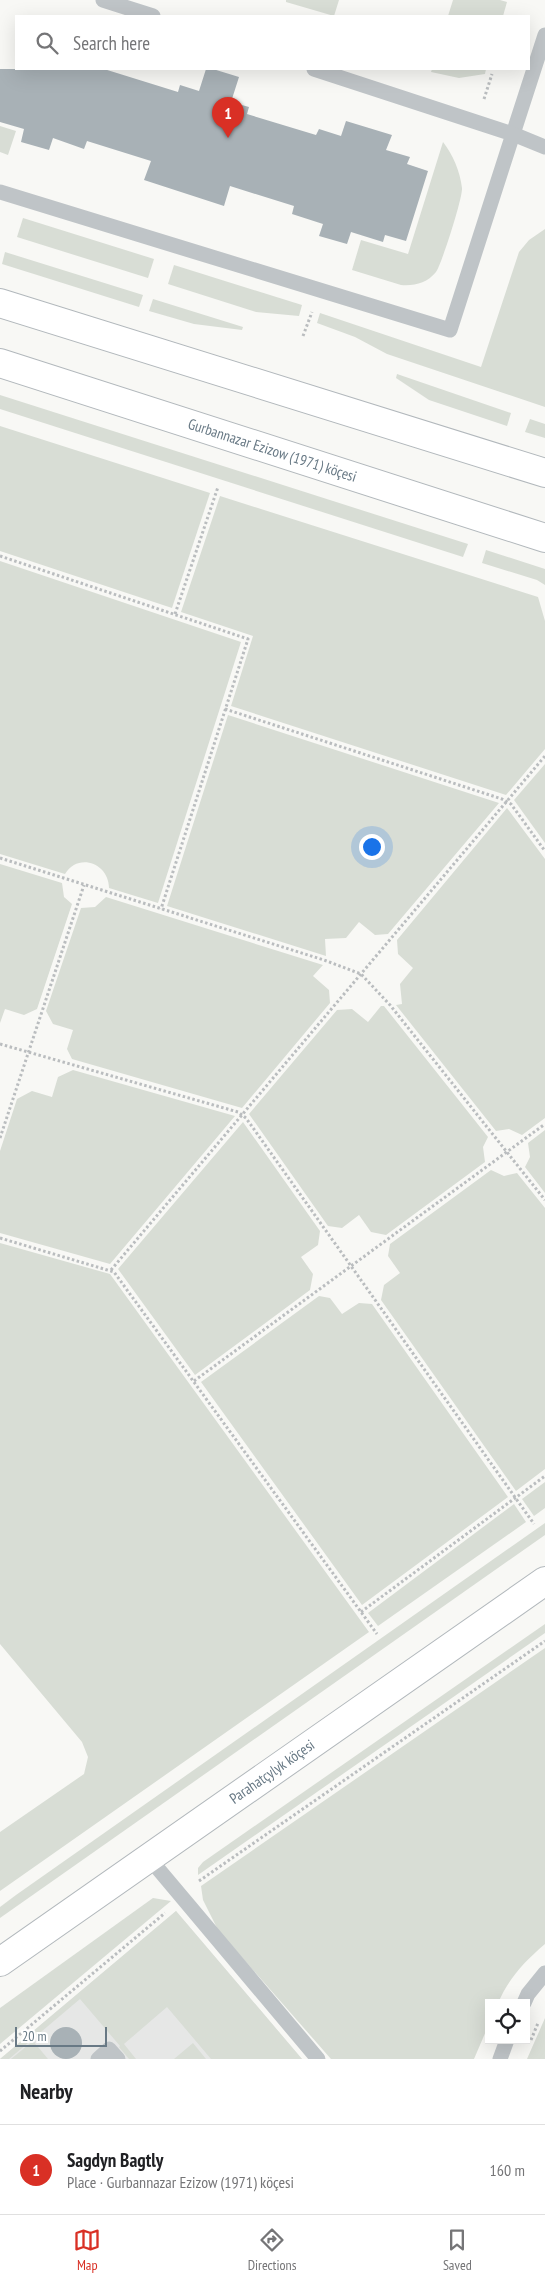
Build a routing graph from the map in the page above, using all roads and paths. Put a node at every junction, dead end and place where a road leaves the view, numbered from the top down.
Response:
1 (103, 0) edge
2 (150, 15) edge
3 (545, 35) edge
4 (317, 70) edge
5 (513, 134) junction
6 (545, 147) edge
7 (0, 192) edge
8 (0, 303) edge
9 (0, 363) edge
10 (545, 473) edge
11 (218, 487) dead end
12 (545, 538) edge
13 (0, 556) edge
14 (175, 614) junction
15 (225, 709) junction
16 (545, 756) edge
17 (506, 802) junction
18 (545, 851) edge
19 (0, 858) edge
20 (84, 885) junction
21 (161, 909) junction
22 (361, 974) junction
23 (0, 1044) edge
24 (29, 1052) junction
25 (242, 1115) junction
26 (545, 1124) edge
27 (0, 1138) edge
28 (507, 1152) junction
29 (545, 1200) edge
30 (0, 1238) edge
31 (350, 1266) junction
32 (111, 1270) junction
33 (194, 1381) junction
34 (545, 1476) edge
35 (515, 1498) junction
36 (534, 1524) dead end
37 (545, 1581) edge
38 (361, 1612) junction
39 (377, 1634) dead end
40 (545, 1641) edge
41 (149, 1858) junction
42 (194, 1886) dead end
43 (168, 1910) dead end
44 (0, 1962) edge
45 (545, 1972) edge
46 (526, 1999) edge
47 (541, 2016) dead end
48 (530, 2042) dead end
49 (506, 2044) edge
50 (0, 2051) edge
51 (98, 2059) edge
52 (118, 2059) edge
53 (318, 2059) edge
54 (500, 2059) edge

1 - 2 lane
3 - 5 lane
4 - 5 lane
5 - 6 lane
5 - 7 lane
8 - 10 street
9 - 12 street, Gurbannazar Ezizow (1971) köçesi
11 - 14 path
13 - 14 path
14 - 15 path
15 - 17 path
15 - 21 path
16 - 17 path
17 - 18 path
17 - 22 path
19 - 20 path
20 - 21 path
20 - 24 path
21 - 22 path
22 - 25 path
22 - 28 path
23 - 24 path
24 - 25 path
24 - 27 path
25 - 31 path
25 - 32 path
26 - 28 path
28 - 29 path
28 - 31 path
30 - 32 path
31 - 33 path
31 - 35 path
32 - 33 path
33 - 38 path
34 - 35 path
35 - 36 path
35 - 38 path
37 - 41 street, Parahatçylyk köçesi
38 - 39 path
40 - 42 path
41 - 44 street, Parahatçylyk köçesi
41 - 53 lane
43 - 50 path
45 - 46 lane
47 - 48 path
49 - 54 lane
51 - 52 lane

